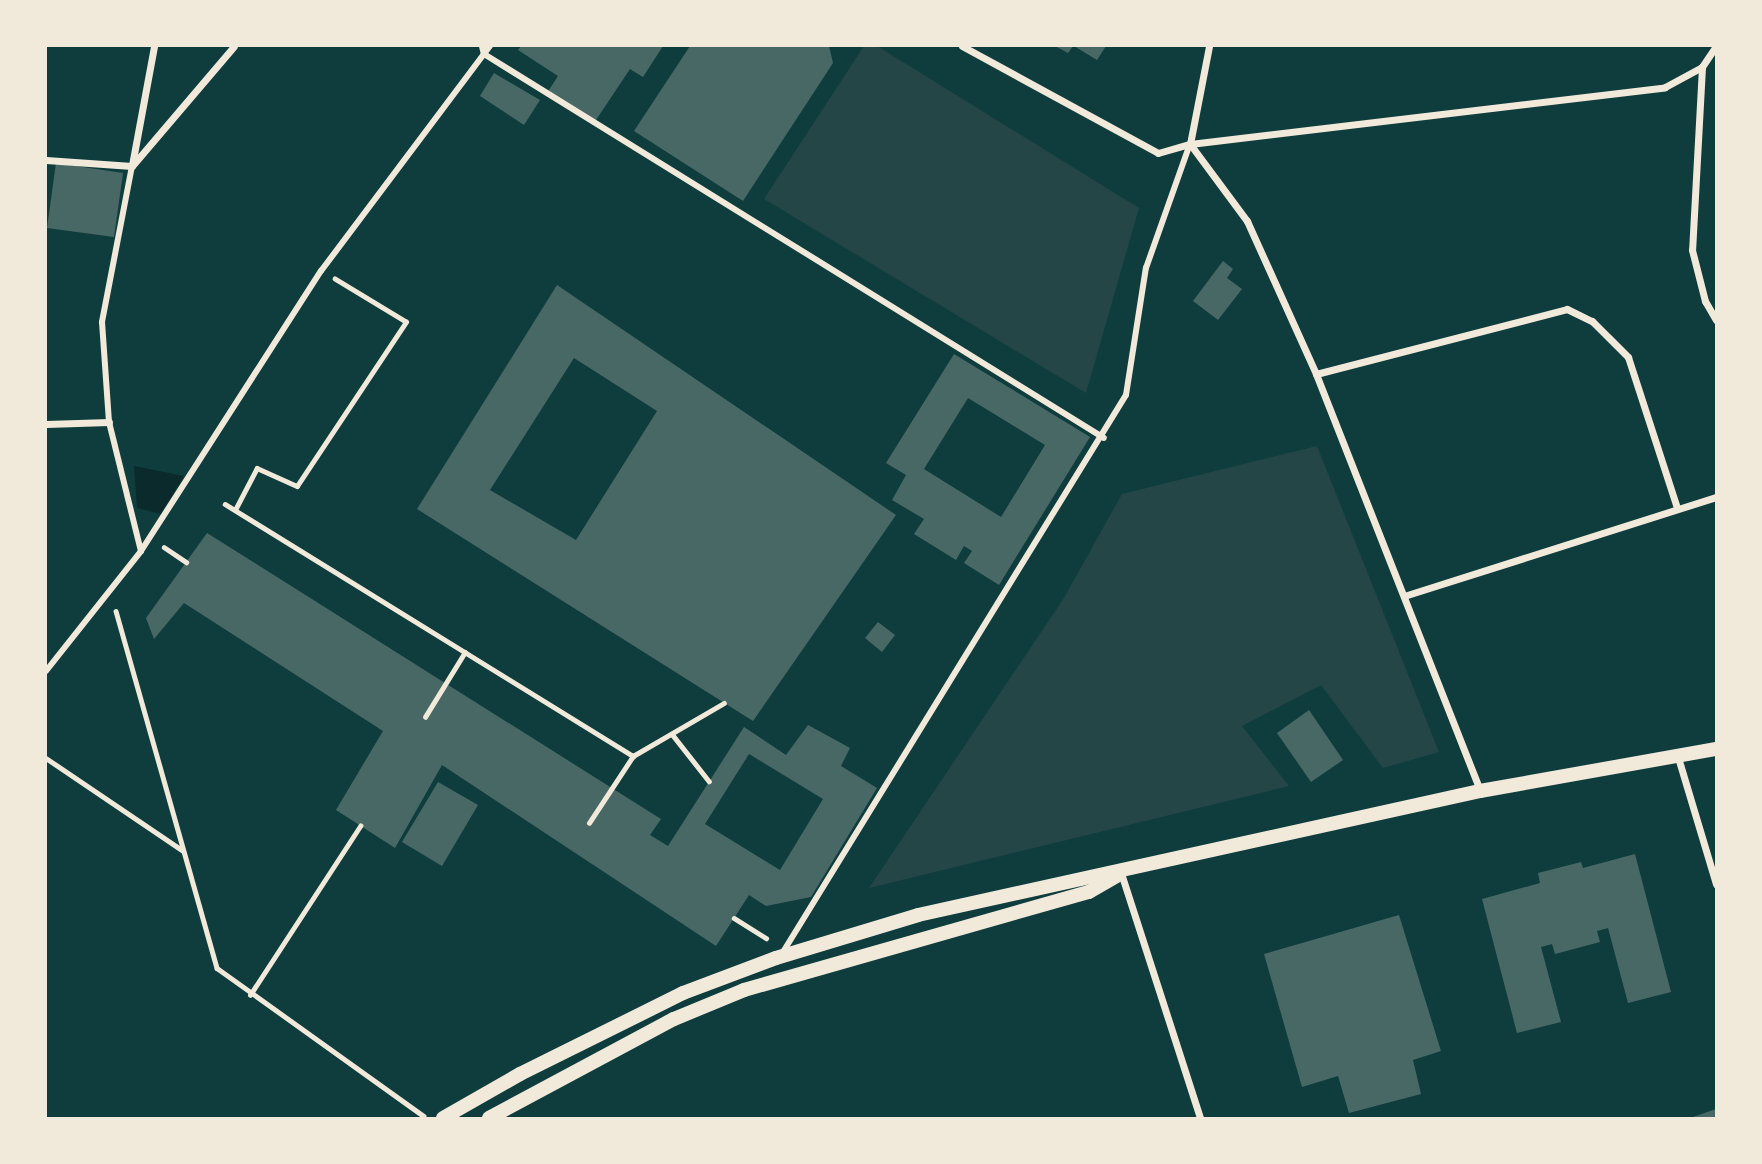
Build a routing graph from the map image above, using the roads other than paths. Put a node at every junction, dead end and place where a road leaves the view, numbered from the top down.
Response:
1 (154, 46) edge
2 (234, 46) edge
3 (482, 46) edge
4 (490, 46) edge
5 (962, 46) edge
6 (1209, 46) edge
7 (1716, 46) edge
8 (484, 54) junction
9 (1702, 67) junction
10 (1190, 144) junction
11 (46, 160) edge
12 (132, 166) junction
13 (1717, 320) edge
14 (1316, 374) junction
15 (109, 422) junction
16 (46, 424) edge
17 (1104, 438) junction
18 (1717, 497) edge
19 (1677, 508) junction
20 (141, 551) junction
21 (1404, 596) junction
22 (46, 671) edge
23 (1717, 749) edge
24 (1677, 753) junction
25 (1480, 791) junction
26 (1121, 873) junction
27 (1717, 884) edge
28 (780, 957) junction
29 (443, 1118) edge
30 (489, 1118) edge
31 (1200, 1118) edge

1 - 12 street
2 - 12 street
3 - 8 street
4 - 8 street
5 - 10 street
6 - 10 street
7 - 9 street
8 - 17 street
8 - 20 street
9 - 10 street
9 - 13 street
10 - 14 street
10 - 17 street
11 - 12 street
12 - 15 street
14 - 19 street
14 - 21 street
15 - 16 street
15 - 20 street
17 - 28 street
18 - 19 street
19 - 21 street
20 - 22 street
21 - 25 street
23 - 24 main road
24 - 25 main road
24 - 27 street
25 - 26 main road
26 - 28 main road
26 - 30 main road
26 - 31 street
28 - 29 main road

